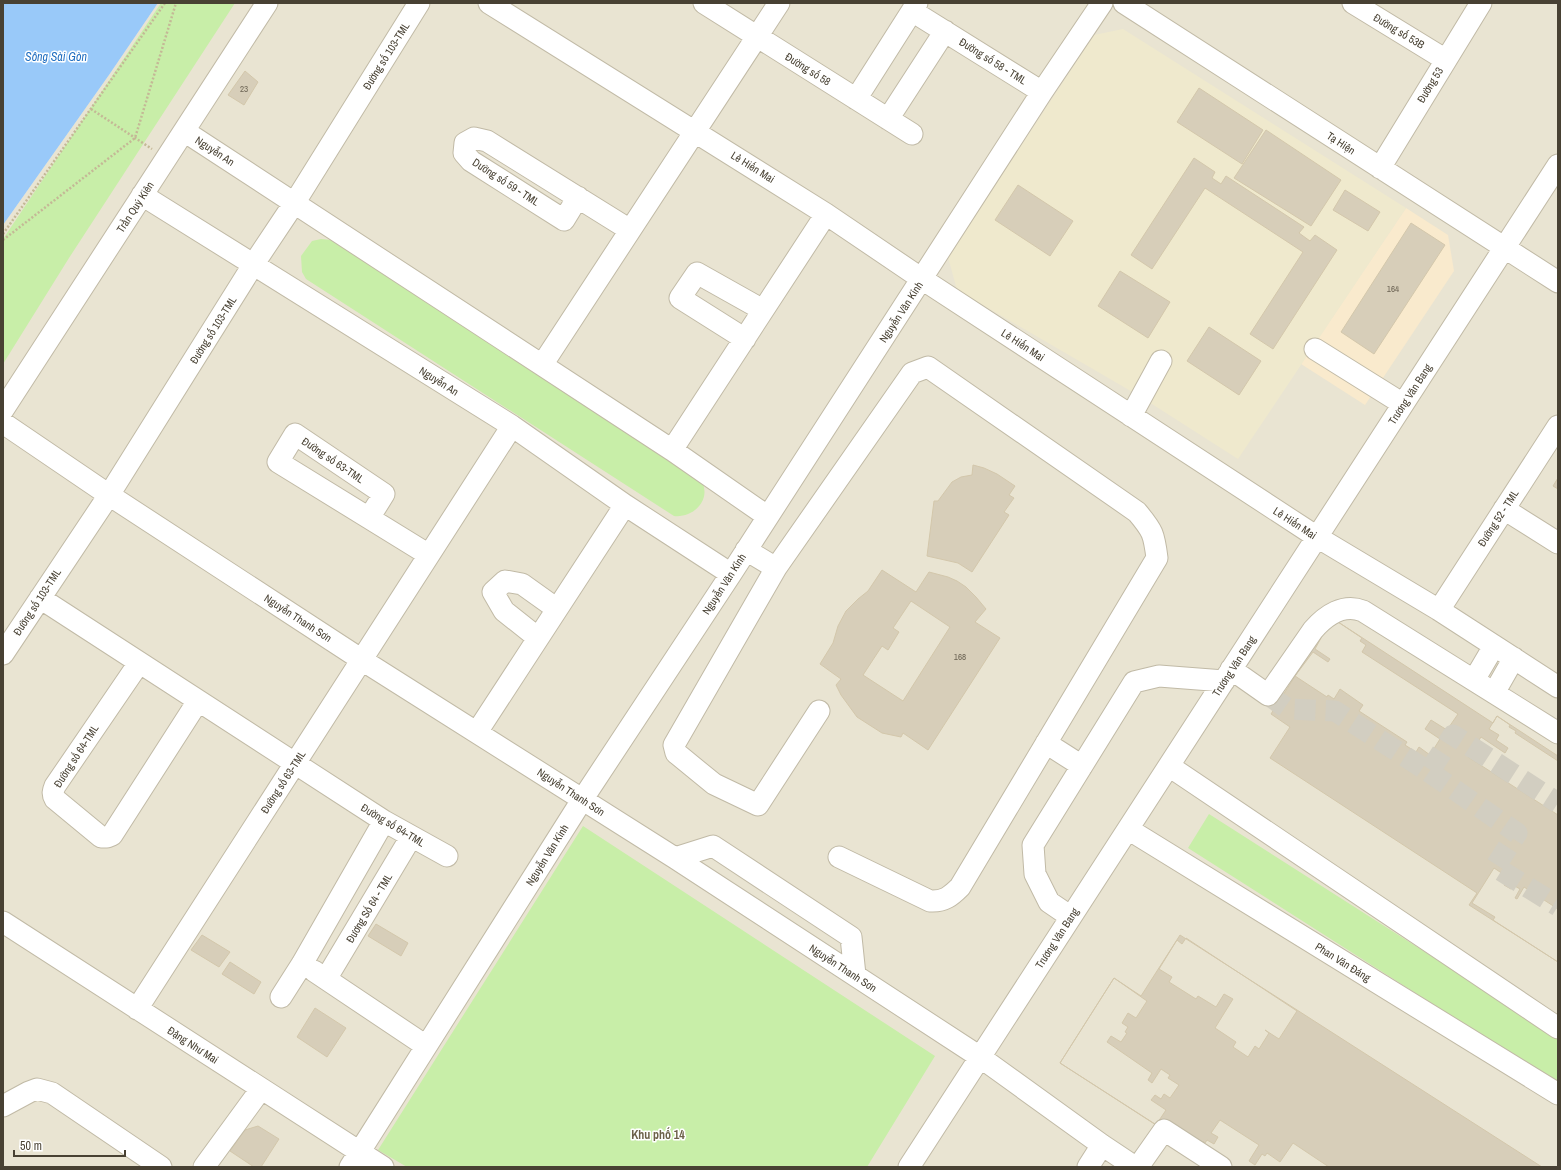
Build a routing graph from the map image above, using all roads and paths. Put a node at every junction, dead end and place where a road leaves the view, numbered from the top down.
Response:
1 (165, 3) edge
2 (176, 3) edge
3 (267, 3) edge
4 (419, 3) edge
5 (489, 3) edge
6 (704, 3) edge
7 (779, 3) edge
8 (1102, 3) edge
9 (1124, 3) edge
10 (1352, 3) edge
11 (1481, 3) edge
12 (915, 7) edge
13 (945, 31) junction
14 (757, 36) junction
15 (1446, 60) junction
16 (1042, 92) junction
17 (856, 99) junction
18 (90, 109) junction
19 (888, 119) junction
20 (184, 131) junction
21 (695, 131) junction
22 (912, 134) dead end
23 (135, 138) junction
24 (166, 158) junction
25 (1558, 165) edge
26 (1380, 168) junction
27 (142, 195) junction
28 (578, 197) junction
29 (295, 202) junction
30 (826, 214) junction
31 (630, 230) junction
32 (3, 234) edge
33 (3, 240) edge
34 (1504, 248) junction
35 (253, 265) junction
36 (922, 279) junction
37 (1558, 282) edge
38 (763, 310) junction
39 (745, 339) junction
40 (1315, 348) dead end
41 (1161, 361) dead end
42 (542, 365) junction
43 (1403, 404) junction
44 (3, 410) edge
45 (1131, 416) junction
46 (3, 423) edge
47 (512, 426) junction
48 (1558, 426) edge
49 (672, 450) junction
50 (108, 494) junction
51 (625, 505) junction
52 (1504, 509) junction
53 (768, 516) junction
54 (369, 518) junction
55 (1317, 537) junction
56 (1558, 543) edge
57 (746, 550) junction
58 (429, 555) junction
59 (776, 568) junction
60 (731, 574) junction
61 (40, 598) junction
62 (557, 609) junction
63 (1439, 610) junction
64 (538, 638) junction
65 (1494, 646) junction
66 (3, 654) edge
67 (1514, 658) junction
68 (362, 660) junction
69 (139, 663) junction
70 (1228, 675) junction
71 (1474, 680) junction
72 (1558, 687) edge
73 (1494, 693) junction
74 (198, 701) junction
75 (819, 711) dead end
76 (476, 732) junction
77 (1558, 733) edge
78 (1046, 743) junction
79 (296, 763) junction
80 (1082, 766) junction
81 (1169, 766) junction
82 (582, 800) junction
83 (384, 821) junction
84 (1128, 829) junction
85 (411, 837) junction
86 (447, 856) dead end
87 (839, 857) dead end
88 (675, 858) junction
89 (1071, 917) junction
90 (5, 928) edge
91 (302, 964) junction
92 (855, 975) junction
93 (326, 979) junction
94 (281, 997) dead end
95 (137, 1009) junction
96 (1558, 1028) edge
97 (426, 1046) junction
98 (980, 1057) junction
99 (261, 1089) junction
100 (1558, 1094) edge
101 (3, 1106) edge
102 (1102, 1145) junction
103 (355, 1159) edge
104 (161, 1167) edge
105 (204, 1167) edge
106 (383, 1167) edge
107 (909, 1167) edge
108 (1088, 1167) edge
109 (1135, 1167) edge
110 (1138, 1167) edge
111 (1221, 1167) edge

1 - 18 path
2 - 23 path
3 - 20 street, Trần Quý Kiên
4 - 29 street, Đường số 103-TML
5 - 21 street, Lê Hiến Mai
6 - 14 street, Đường số 58
7 - 14 street
8 - 16 street, Nguyễn Văn Kỉnh
9 - 26 street, Tạ Hiện
10 - 15 street, Đường số 53B
11 - 15 street, Đường 53
12 - 13 street, Đường số 58 - TML
12 - 17 street, Đường số 58 - TML
13 - 16 street, Đường số 58 - TML
13 - 19 street
14 - 17 street, Đường số 58
14 - 21 street
15 - 26 street, Đường 53
16 - 36 street, Nguyễn Văn Kỉnh
17 - 19 street, Đường số 58
18 - 23 path
18 - 32 path
19 - 22 street, Đường số 58
20 - 24 street, Trần Quý Kiên
20 - 29 street, Nguyễn An
21 - 30 street, Lê Hiến Mai
21 - 31 street
23 - 24 path
23 - 33 path
24 - 27 street, Trần Quý Kiên
25 - 34 street, Trương Văn Bang
26 - 34 street, Tạ Hiện
27 - 35 street, Nguyễn An
27 - 44 street, Trần Quý Kiên
28 - 28 street, Dường số 59 - TML
28 - 31 street, Dường số 59 - TML
29 - 35 street, Đường số 103-TML
29 - 42 street, Nguyễn An
30 - 36 street, Lê Hiến Mai
30 - 38 street
31 - 42 street
34 - 37 street, Tạ Hiện
34 - 43 street, Trương Văn Bang
35 - 47 street, Nguyễn An
35 - 50 street, Đường số 103-TML
36 - 45 street, Lê Hiến Mai
36 - 53 street, Nguyễn Văn Kỉnh
38 - 39 street
38 - 39 street
39 - 49 street
40 - 43 street
41 - 45 street
42 - 49 street, Nguyễn An
43 - 55 street, Trương Văn Bang
45 - 55 street, Lê Hiến Mai
46 - 50 street, Nguyễn Thanh Sơn
47 - 51 street, Nguyễn An
47 - 58 street, Đường số 63-TML
48 - 52 street, Đường 52 - TML
49 - 53 street, Nguyễn An
50 - 61 street, Đường số 103-TML
50 - 68 street, Nguyễn Thanh Sơn
51 - 60 street, Nguyễn An
51 - 62 street
52 - 56 street
52 - 63 street, Đường 52 - TML
53 - 57 street, Nguyễn Văn Kỉnh
54 - 54 street, Đường số 63-TML
54 - 58 street, Đường số 63-TML
55 - 63 street, Lê Hiến Mai
55 - 70 street, Trương Văn Bang
57 - 59 street
57 - 60 street, Nguyễn Văn Kỉnh
58 - 68 street, Đường số 63-TML
59 - 75 street
59 - 78 street
60 - 82 street, Nguyễn Văn Kỉnh
61 - 66 street, Đường số 103-TML
61 - 69 street, Đường số 64-TML
62 - 64 street
62 - 64 street
63 - 65 street, Lê Hiến Mai
64 - 76 street
65 - 67 street, Lê Hiến Mai
65 - 71 street
67 - 72 street, Lê Hiến Mai
67 - 73 street
68 - 76 street, Nguyễn Thanh Sơn
68 - 79 street, Đường số 63-TML
69 - 74 street, Đường số 64-TML
69 - 74 street, Đường số 64-TML
70 - 71 street
70 - 80 street
70 - 81 street, Trương Văn Bang
71 - 73 street
73 - 77 street
74 - 79 street, Đường số 64-TML
76 - 82 street, Nguyễn Thanh Sơn
78 - 80 street
78 - 87 street
79 - 83 street, Đường số 64-TML
79 - 95 street, Đường số 63-TML
80 - 89 street
81 - 84 street, Trương Văn Bang
81 - 96 street
82 - 88 street, Nguyễn Thanh Sơn
82 - 97 street, Nguyễn Văn Kỉnh
83 - 85 street, Đường số 64-TML
83 - 91 street
84 - 89 street, Trương Văn Bang
84 - 100 street, Phan Văn Đáng
85 - 86 street, Đường số 64-TML
85 - 93 street, Đương Số 64 - TML
88 - 92 street, Nguyễn Thanh Sơn
88 - 92 street
89 - 98 street, Trương Văn Bang
90 - 95 street, Đặng Như Mai
91 - 93 street
91 - 94 street
92 - 98 street, Nguyễn Thanh Sơn
93 - 97 street
95 - 99 street, Đặng Như Mai
97 - 103 street, Nguyễn Văn Kỉnh
98 - 102 street, Nguyễn Thanh Sơn
98 - 107 street, Trương Văn Bang
99 - 103 street, Đặng Như Mai
99 - 105 street
101 - 104 street
102 - 108 street
102 - 109 street, Nguyễn Thanh Sơn
103 - 106 street, Đặng Như Mai
110 - 111 street

